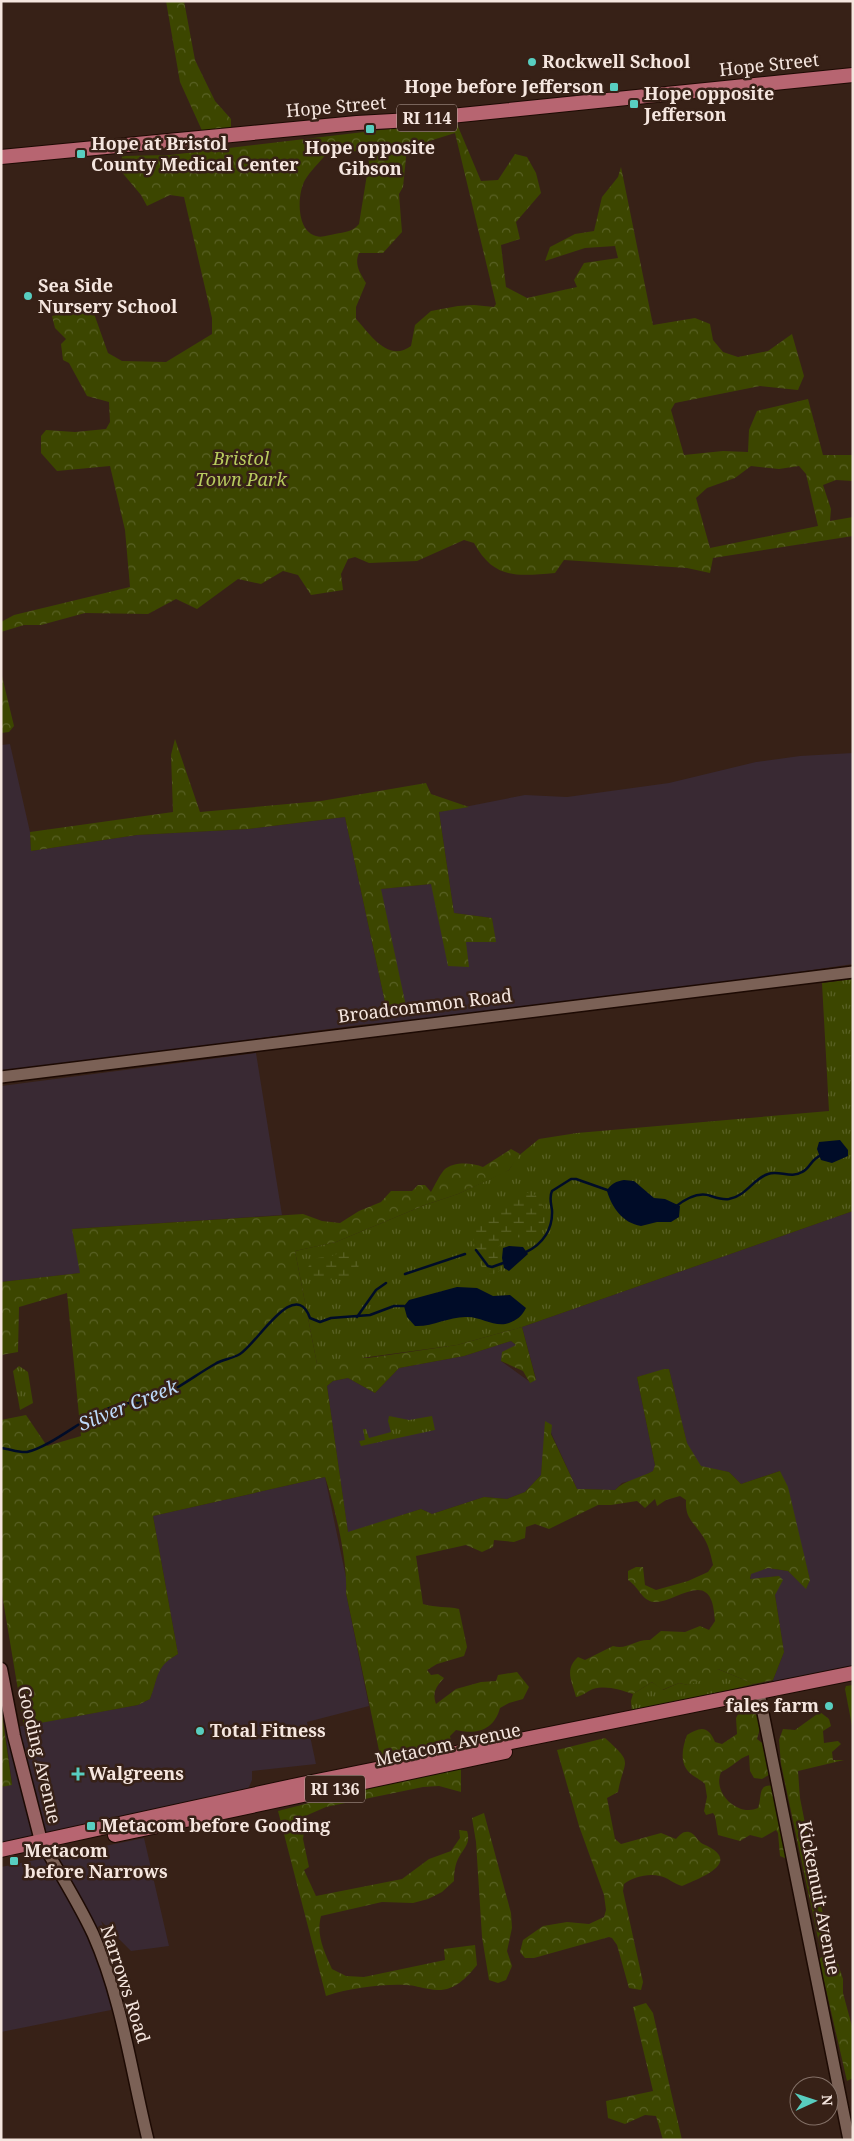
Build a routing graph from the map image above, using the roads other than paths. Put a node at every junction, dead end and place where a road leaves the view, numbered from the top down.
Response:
1 (853, 75) edge
2 (1, 157) edge
3 (853, 972) edge
4 (1, 1077) edge
5 (1, 1669) edge
6 (853, 1673) edge
7 (759, 1693) junction
8 (43, 1844) junction
9 (1, 1850) edge
10 (1, 1858) edge
11 (148, 2140) edge
12 (849, 2140) edge

1 - 2 main road, Hope Street / RI 114
3 - 4 street, Broadcommon Road
5 - 8 main road, Gooding Avenue
6 - 7 main road, Metacom Avenue / RI 136
7 - 8 main road, Metacom Avenue / RI 136
7 - 12 street, Kickemuit Avenue
8 - 9 main road, Metacom Avenue / RI 136
8 - 10 main road, Metacom Avenue / RI 136
8 - 11 street, Narrows Road

